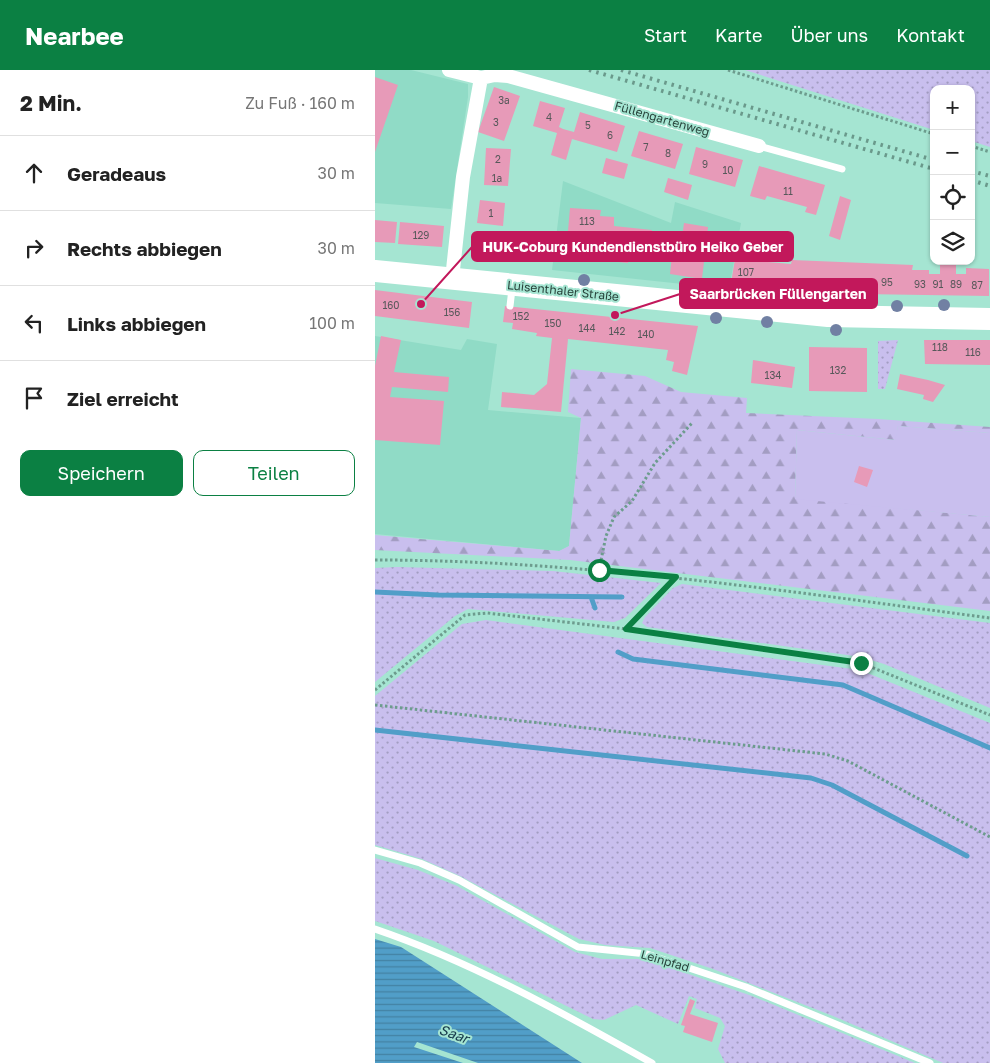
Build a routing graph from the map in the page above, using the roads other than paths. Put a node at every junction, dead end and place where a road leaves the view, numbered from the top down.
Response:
1 (449, 70) edge
2 (481, 78) junction
3 (759, 146) joint
4 (842, 169) dead end
5 (375, 271) edge
6 (452, 279) junction
7 (990, 319) edge
8 (375, 850) edge
9 (375, 929) edge
10 (652, 1063) edge
11 (930, 1063) edge

1 - 2 street, Füllengartenweg
2 - 3 street, Füllengartenweg
2 - 6 street
3 - 4 lane, Füllengartenweg
5 - 6 main road, Luisenthaler Straße
6 - 7 main road, Luisenthaler Straße
8 - 11 lane, Leinpfad
9 - 10 lane

